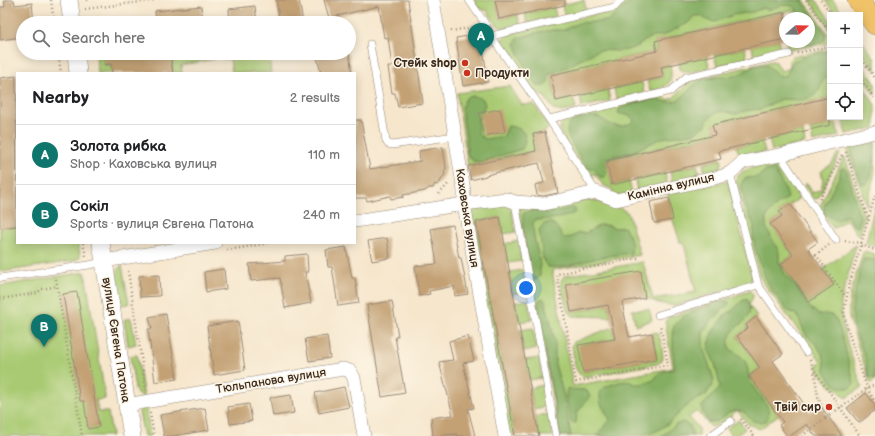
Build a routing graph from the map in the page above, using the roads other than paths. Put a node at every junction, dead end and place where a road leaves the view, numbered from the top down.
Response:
1 (433, 0) edge
2 (469, 0) edge
3 (621, 0) edge
4 (858, 0) edge
5 (874, 21) edge
6 (492, 36) junction
7 (370, 44) dead end
8 (789, 54) road end
9 (77, 60) edge
10 (78, 72) edge
11 (549, 119) junction
12 (875, 132) edge
13 (455, 136) junction
14 (780, 155) junction
15 (730, 173) junction
16 (596, 192) junction
17 (515, 202) junction
18 (464, 204) junction
19 (356, 221) edge
20 (836, 240) road end
21 (101, 244) edge
22 (210, 244) edge
23 (104, 262) junction
24 (0, 278) edge
25 (758, 285) junction
26 (658, 315) road end
27 (806, 352) dead end
28 (126, 405) junction
29 (731, 421) road end
30 (132, 436) edge
31 (364, 436) edge
32 (504, 436) edge
33 (556, 436) edge
34 (710, 436) edge

1 - 13 street, Каховська вулиця
2 - 6 lane
3 - 6 lane
4 - 5 main road
6 - 11 lane
7 - 13 lane
8 - 11 lane
9 - 10 street
11 - 16 lane
12 - 14 street, Камінна вулиця
13 - 18 street, Каховська вулиця
14 - 15 street, Камінна вулиця
14 - 20 lane
15 - 16 street, Камінна вулиця
15 - 25 lane
16 - 17 street
17 - 18 street
17 - 33 lane
18 - 19 street
18 - 32 street, Каховська вулиця
21 - 23 street, вулиця Євгена Патона
22 - 23 street
23 - 24 lane
23 - 28 street, вулиця Євгена Патона
25 - 26 lane
25 - 27 lane
28 - 30 street, вулиця Євгена Патона
28 - 31 street, Тюльпанова вулиця
29 - 34 lane

